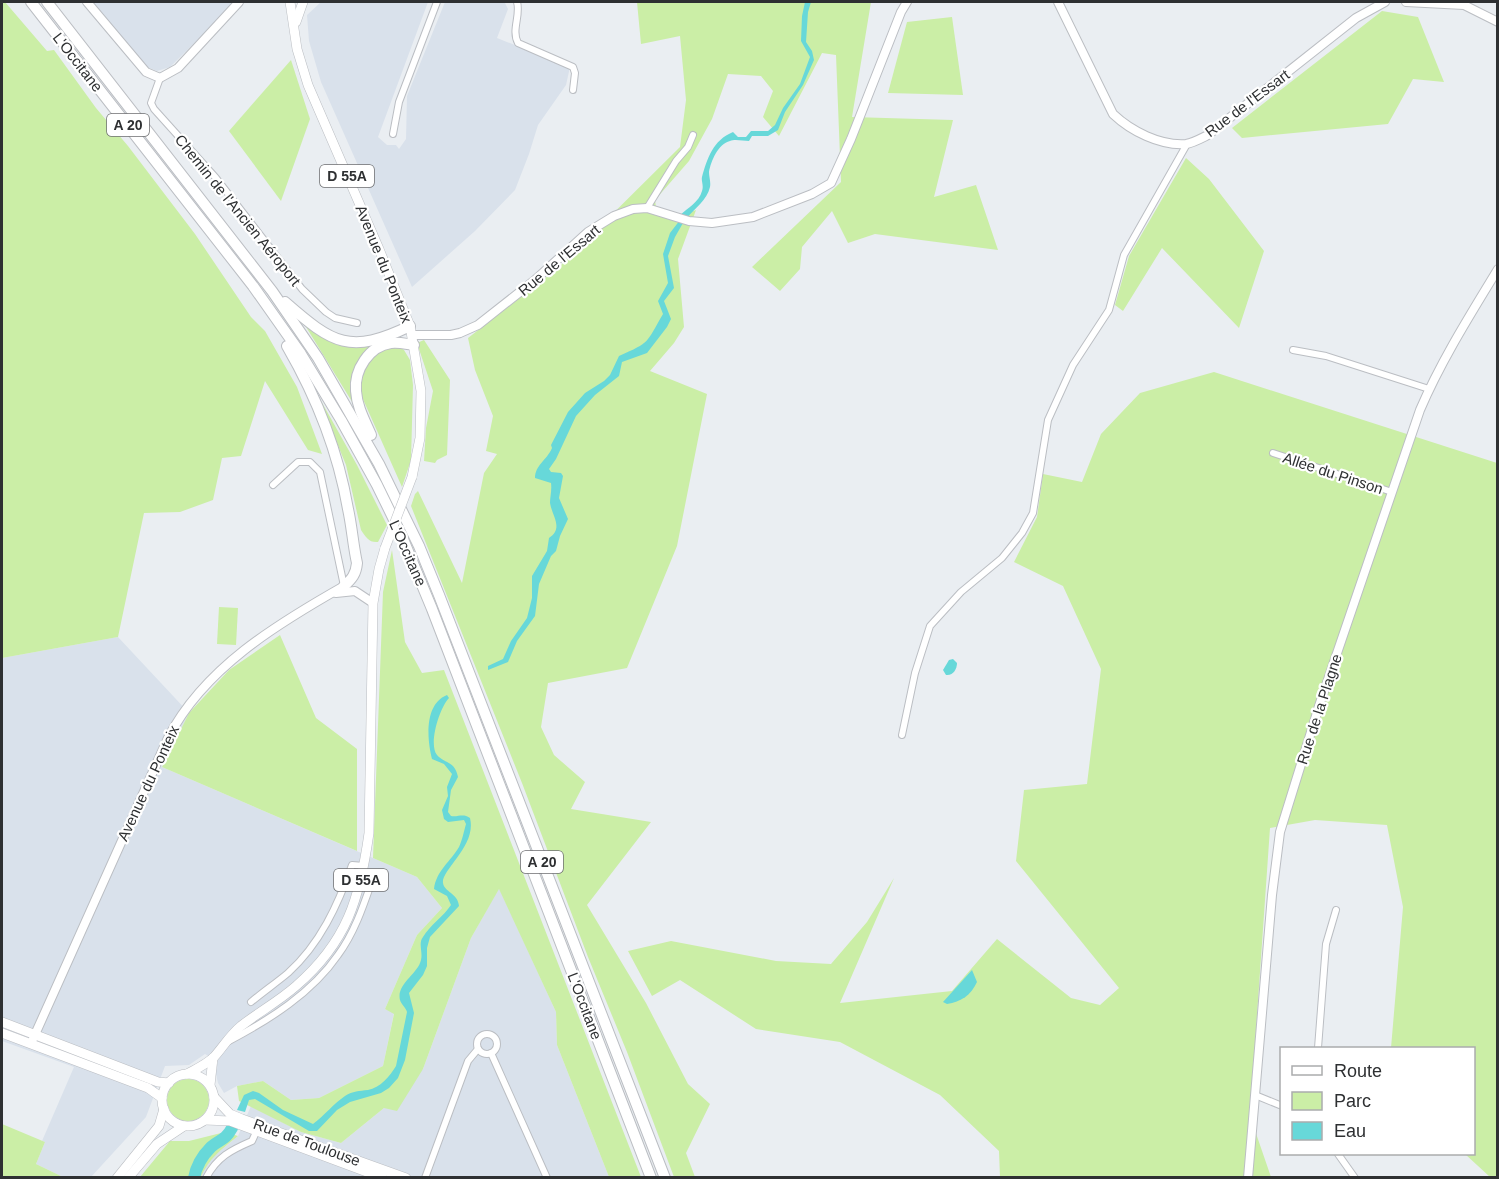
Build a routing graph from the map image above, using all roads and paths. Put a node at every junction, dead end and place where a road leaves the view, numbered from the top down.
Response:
1 (31, 2) edge
2 (47, 2) edge
3 (87, 2) edge
4 (239, 2) edge
5 (290, 2) edge
6 (303, 2) edge
7 (437, 2) edge
8 (517, 2) edge
9 (907, 2) edge
10 (1058, 2) edge
11 (1385, 2) edge
12 (1406, 2) edge
13 (1464, 3) edge
14 (1497, 22) edge
15 (295, 25) junction
16 (160, 78) junction
17 (573, 90) dead end
18 (393, 134) dead end
19 (693, 135) dead end
20 (1187, 144) junction
21 (647, 208) junction
22 (1497, 269) edge
23 (272, 291) junction
24 (357, 323) dead end
25 (280, 326) junction
26 (412, 335) junction
27 (1293, 350) dead end
28 (1429, 389) junction
29 (1273, 453) dead end
30 (380, 464) junction
31 (273, 485) dead end
32 (1392, 492) junction
33 (344, 586) junction
34 (324, 597) junction
35 (373, 603) junction
36 (902, 735) dead end
37 (363, 870) junction
38 (382, 876) dead end
39 (374, 878) junction
40 (1336, 910) dead end
41 (251, 1002) dead end
42 (2, 1022) edge
43 (2, 1033) edge
44 (33, 1040) junction
45 (224, 1044) junction
46 (1318, 1047) edge
47 (478, 1049) junction
48 (491, 1053) junction
49 (213, 1058) junction
50 (187, 1074) junction
51 (169, 1083) junction
52 (210, 1086) junction
53 (1255, 1095) junction
54 (214, 1097) junction
55 (162, 1098) junction
56 (1280, 1106) edge
57 (164, 1109) junction
58 (205, 1120) junction
59 (184, 1126) junction
60 (258, 1128) junction
61 (1339, 1155) edge
62 (117, 1178) edge
63 (128, 1178) edge
64 (206, 1178) edge
65 (383, 1178) edge
66 (406, 1178) edge
67 (425, 1178) edge
68 (547, 1178) edge
69 (651, 1178) edge
70 (665, 1178) edge
71 (1248, 1178) edge
72 (1355, 1178) edge

1 - 25 highway, L'Occitane / A 20
2 - 23 highway, L'Occitane / A 20
3 - 16 street
4 - 16 street
5 - 15 main road, Avenue du Ponteix / D 55A
6 - 15 main road, Avenue du Ponteix / D 55A
7 - 18 street
8 - 17 street
9 - 21 street, Rue de l'Essart
10 - 20 street, Rue de l'Essart
11 - 20 street, Rue de l'Essart
12 - 13 street
13 - 14 street
15 - 26 main road, Avenue du Ponteix / D 55A
16 - 24 street, Chemin de l'Ancien Aéroport
19 - 21 street
20 - 36 street
21 - 26 street, Rue de l'Essart
22 - 28 street, Rue de la Plagne
23 - 26 highway
23 - 30 highway, L'Occitane / A 20
25 - 33 highway
25 - 69 highway, L'Occitane / A 20
26 - 30 highway
26 - 35 main road, Avenue du Ponteix / D 55A, bridge
27 - 28 street
28 - 32 street, Rue de la Plagne
29 - 32 street, Allée du Pinson
30 - 70 highway, L'Occitane / A 20
31 - 33 street
32 - 53 street, Rue de la Plagne
33 - 34 street, Avenue du Ponteix
34 - 35 street
34 - 44 street, Avenue du Ponteix
35 - 37 main road, D 55A
37 - 39 street
37 - 41 street
37 - 45 main road, D 55A
38 - 39 street
39 - 45 street
40 - 46 street
42 - 44 main road
43 - 44 main road
44 - 51 main road
44 - 55 main road
45 - 49 main road, D 55A
47 - 48 street
47 - 48 street
47 - 67 street
48 - 68 street
49 - 50 main road, D 55A
49 - 52 main road
50 - 51 main road
50 - 52 main road
51 - 55 main road
52 - 54 main road, Rue de Toulouse
53 - 56 street
53 - 71 street, Rue de la Plagne
54 - 58 main road
54 - 60 main road, Rue de Toulouse
55 - 57 main road
57 - 59 main road
57 - 62 main road
58 - 59 main road, Rue de Toulouse
58 - 60 main road, Rue de Toulouse
59 - 63 main road, Rue de Toulouse
60 - 64 street
60 - 65 main road, Rue de Toulouse
60 - 66 main road, Rue de Toulouse
61 - 72 street

